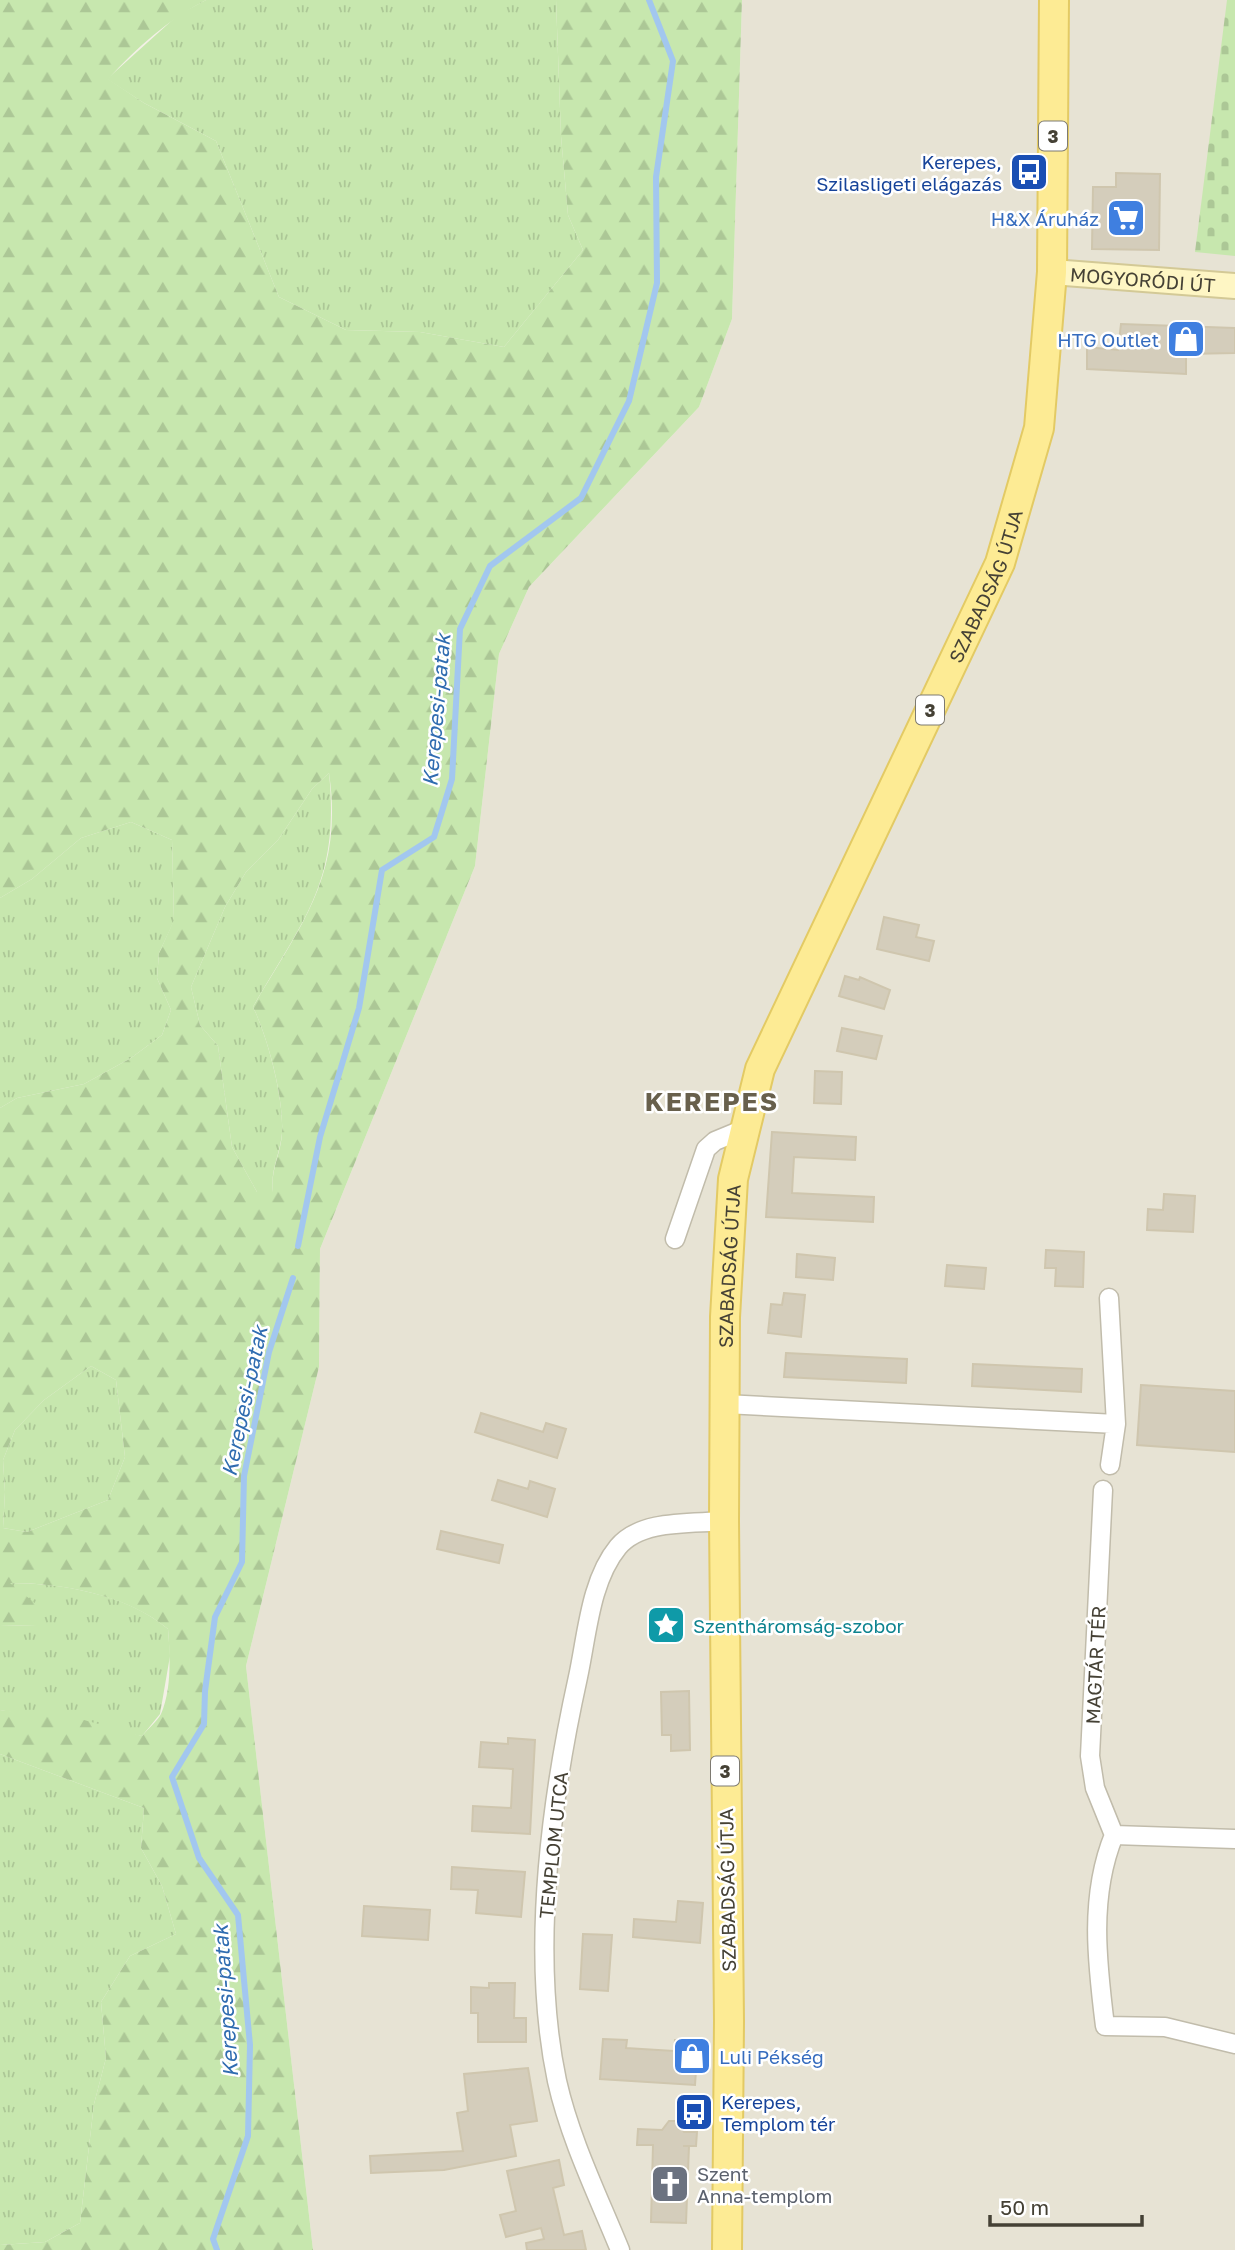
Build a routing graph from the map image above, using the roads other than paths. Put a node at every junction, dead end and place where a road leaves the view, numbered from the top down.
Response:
1 (1054, 0) edge
2 (1052, 272) junction
3 (1235, 286) edge
4 (744, 1129) junction
5 (675, 1239) dead end
6 (1109, 1298) dead end
7 (724, 1404) junction
8 (1116, 1424) junction
9 (1110, 1465) dead end
10 (1103, 1490) dead end
11 (724, 1521) junction
12 (1114, 1835) junction
13 (1235, 1839) edge
14 (1235, 2044) edge
15 (620, 2250) edge
16 (727, 2250) edge

1 - 2 main road, SZABADSÁG ÚTJA / 3
2 - 3 street, MOGYORÓDI ÚT
2 - 4 main road, SZABADSÁG ÚTJA / 3
4 - 5 street, SZABADSÁG ÚTJA
4 - 7 main road, SZABADSÁG ÚTJA / 3
6 - 8 street
7 - 8 street
7 - 11 main road, SZABADSÁG ÚTJA / 3
8 - 9 street
10 - 12 street, MAGTÁR TÉR
11 - 15 street, TEMPLOM UTCA
11 - 16 main road, SZABADSÁG ÚTJA / 3
12 - 13 street
12 - 14 street

